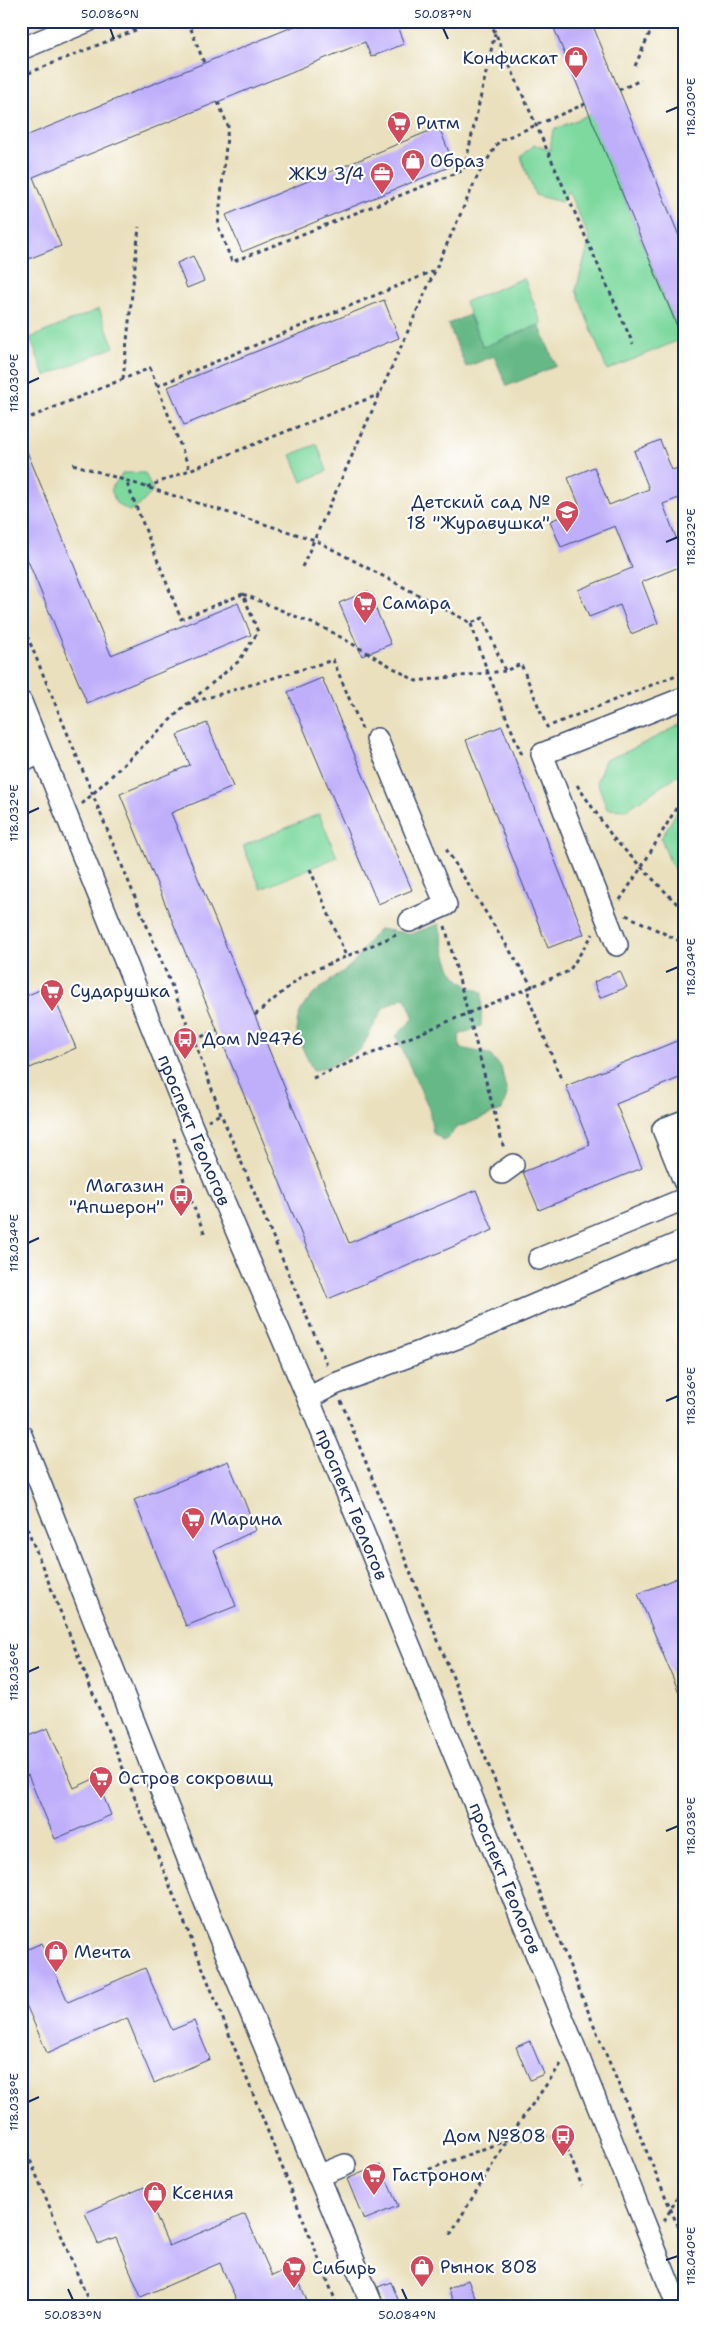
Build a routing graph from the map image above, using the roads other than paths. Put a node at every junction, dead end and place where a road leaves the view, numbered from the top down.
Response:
1 (88, 21) edge
2 (21, 49) edge
3 (684, 698) edge
4 (21, 702) edge
5 (370, 736) road end
6 (41, 753) junction
7 (21, 762) edge
8 (404, 928) road end
9 (617, 946) dead end
10 (684, 1121) edge
11 (684, 1181) edge
12 (684, 1199) edge
13 (684, 1241) edge
14 (539, 1259) dead end
15 (308, 1398) junction
16 (21, 1435) edge
17 (345, 2165) dead end
18 (318, 2176) junction
19 (373, 2307) edge
20 (678, 2307) edge

1 - 2 street
3 - 9 street
4 - 6 street, проспект Геологов
5 - 8 street
6 - 7 street
6 - 15 street, проспект Геологов
10 - 11 street
12 - 14 street
13 - 15 street
15 - 20 street, проспект Геологов
16 - 18 street
17 - 18 street
18 - 19 street

